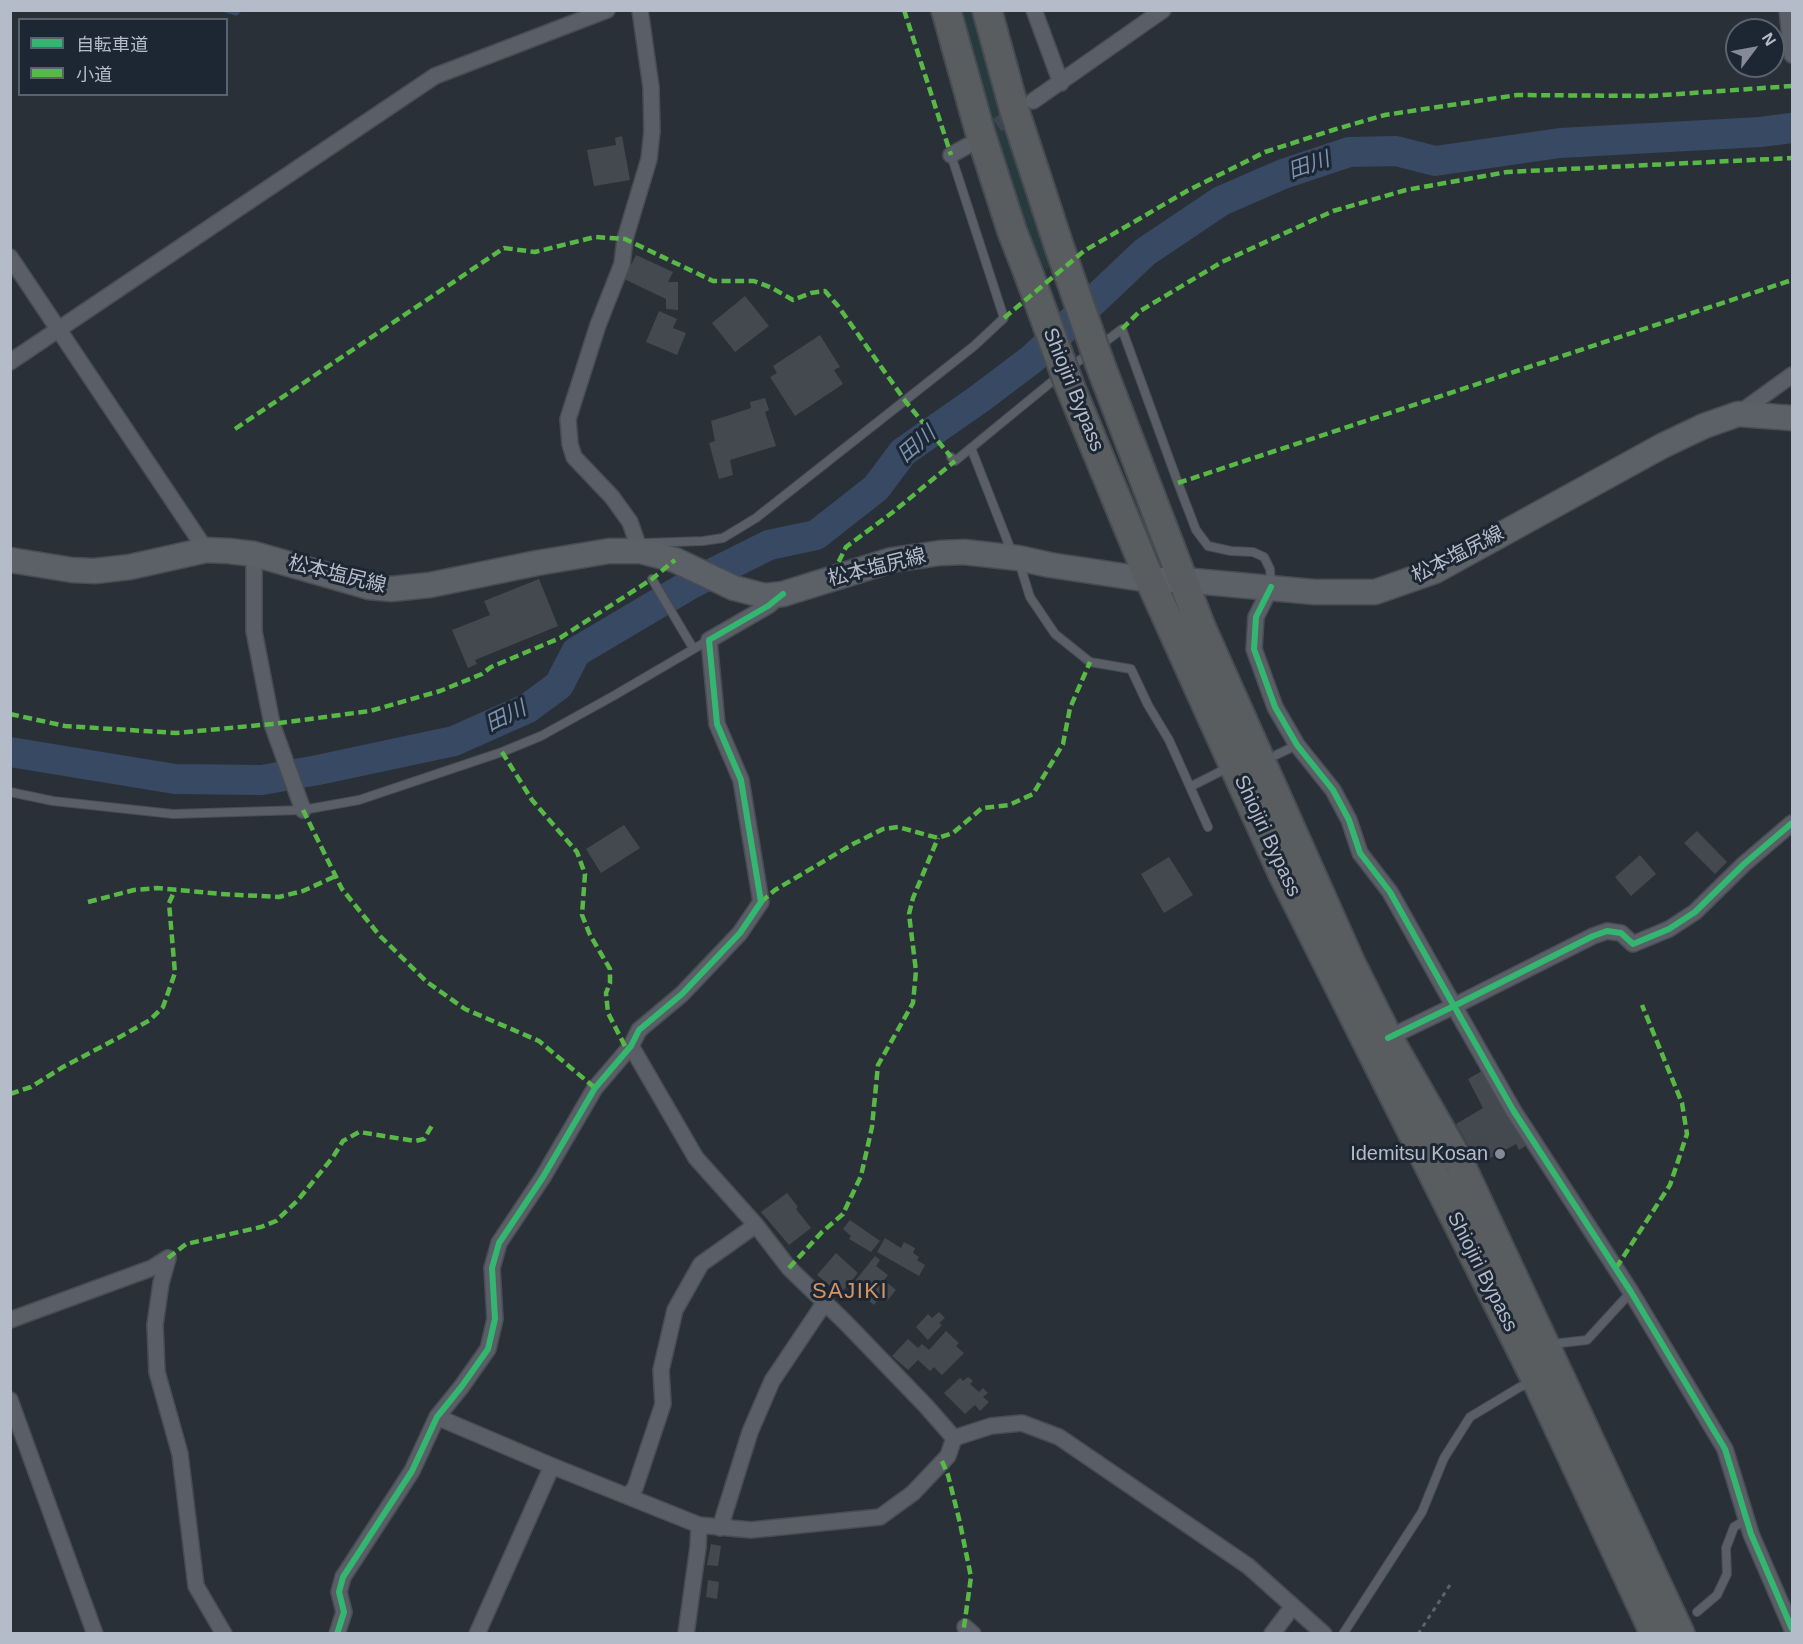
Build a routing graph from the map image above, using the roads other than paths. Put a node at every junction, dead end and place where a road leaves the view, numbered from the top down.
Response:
1 (608, 10) edge
2 (640, 10) edge
3 (946, 10) edge
4 (987, 10) edge
5 (1034, 10) edge
6 (1163, 10) edge
7 (1786, 10) edge
8 (1792, 55) edge
9 (1061, 83) junction
10 (1033, 101) tunnel mouth
11 (967, 146) tunnel mouth
12 (951, 155) joint
13 (10, 257) edge
14 (59, 329) junction
15 (10, 362) edge
16 (1792, 375) edge
17 (1738, 414) junction
18 (1792, 418) edge
19 (971, 448) junction
20 (951, 457) dead end
21 (639, 547) junction
22 (206, 550) junction
23 (254, 554) junction
24 (1013, 557) junction
25 (10, 560) edge
26 (1150, 580) junction
27 (1183, 580) junction
28 (654, 582) dead end
29 (1271, 587) junction
30 (783, 594) junction
31 (709, 640) junction
32 (692, 645) junction
33 (1297, 745) junction
34 (1276, 755) dead end
35 (1234, 764) junction
36 (1191, 787) junction
37 (10, 792) edge
38 (302, 805) junction
39 (1792, 823) edge
40 (1208, 827) dead end
41 (1454, 1006) junction
42 (1388, 1038) junction
43 (631, 1046) junction
44 (756, 1225) junction
45 (1631, 1292) junction
46 (825, 1302) junction
47 (10, 1320) edge
48 (1545, 1347) junction
49 (1537, 1381) junction
50 (10, 1400) edge
51 (437, 1417) junction
52 (954, 1438) junction
53 (1599, 1463) junction
54 (552, 1466) junction
55 (628, 1496) junction
56 (1747, 1519) junction
57 (699, 1525) junction
58 (720, 1528) junction
59 (1293, 1606) junction
60 (1697, 1611) dead end
61 (1792, 1629) edge
62 (95, 1634) edge
63 (224, 1634) edge
64 (337, 1634) edge
65 (477, 1634) edge
66 (686, 1634) edge
67 (1272, 1634) edge
68 (1324, 1634) edge
69 (1342, 1634) edge
70 (1655, 1634) edge
71 (1680, 1634) edge
72 (1694, 1634) edge

1 - 14 street
2 - 21 street
3 - 26 highway, Shiojiri Bypass, bridge
4 - 27 highway, Shiojiri Bypass, bridge
5 - 9 street
6 - 9 street
7 - 8 street
9 - 10 street
11 - 12 street
12 - 21 lane
13 - 14 street
14 - 15 street
14 - 22 street
16 - 17 street
17 - 18 main road, 松本塩尻線
17 - 29 main road, 松本塩尻線
19 - 20 lane
19 - 24 lane
19 - 29 lane
21 - 23 main road, 松本塩尻線
21 - 30 main road, 松本塩尻線
22 - 23 main road, 松本塩尻線
22 - 25 main road, 松本塩尻線
23 - 38 street
24 - 26 main road, 松本塩尻線
24 - 30 main road, 松本塩尻線
24 - 36 lane
26 - 27 main road, 松本塩尻線
26 - 35 highway, Shiojiri Bypass
27 - 29 main road, 松本塩尻線
27 - 42 highway, Shiojiri Bypass
28 - 32 lane
29 - 33 street
30 - 31 street
31 - 32 lane
31 - 43 street
32 - 38 lane
33 - 34 lane
33 - 41 street
35 - 36 lane
35 - 49 highway, Shiojiri Bypass
36 - 40 lane
37 - 38 lane
39 - 41 street
41 - 42 street
41 - 45 street
42 - 48 highway, Shiojiri Bypass
43 - 44 street
43 - 51 street
44 - 46 street
44 - 55 street
45 - 48 lane
45 - 56 street
46 - 52 street
46 - 58 street
47 - 63 street
48 - 53 highway, Shiojiri Bypass
49 - 69 lane
49 - 70 highway, Shiojiri Bypass
50 - 62 street
51 - 54 street
51 - 64 street
52 - 58 street
52 - 59 street
53 - 71 highway, Shiojiri Bypass
53 - 72 street
54 - 55 street
54 - 65 street
55 - 57 street
56 - 60 lane
56 - 61 street
57 - 58 street
57 - 66 street
59 - 67 street
59 - 68 street

